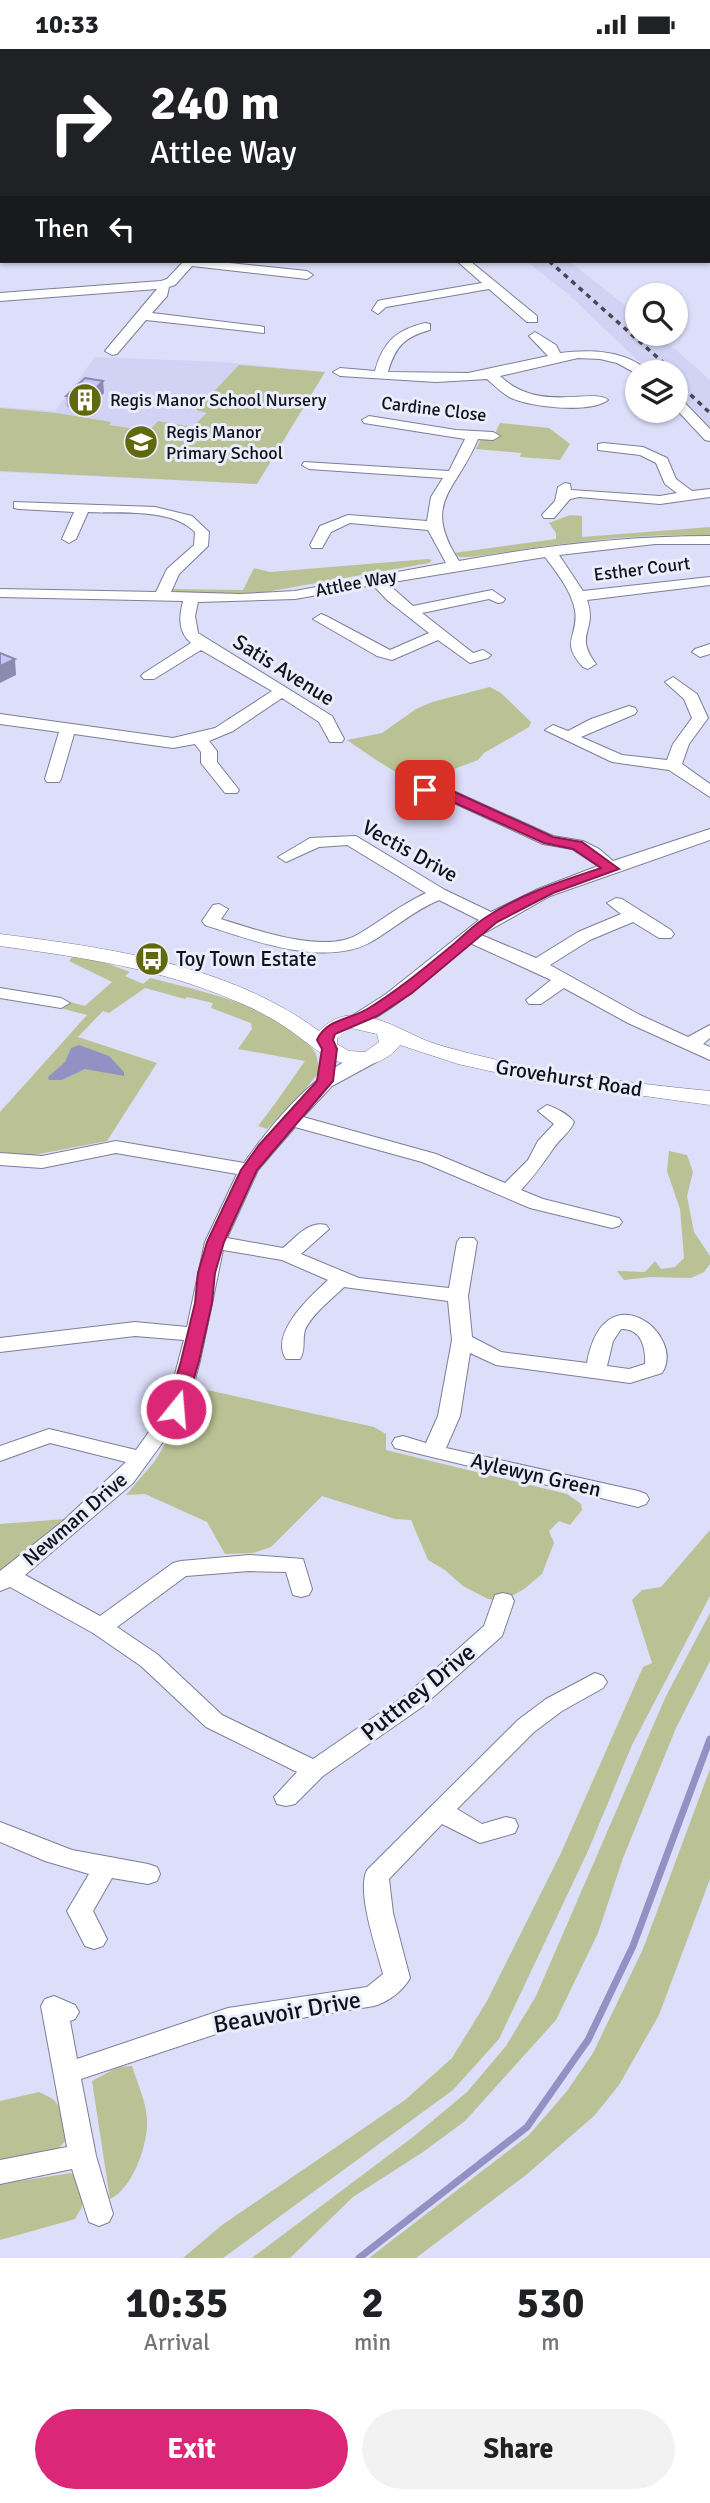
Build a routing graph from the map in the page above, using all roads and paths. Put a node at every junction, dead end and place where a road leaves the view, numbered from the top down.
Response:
1 (188, 263) edge
2 (207, 263) edge
3 (466, 263) edge
4 (307, 275) dead end
5 (162, 285) junction
6 (493, 285) junction
7 (0, 297) edge
8 (379, 310) dead end
9 (142, 316) junction
10 (533, 319) dead end
11 (425, 327) dead end
12 (259, 330) dead end
13 (535, 336) dead end
14 (112, 351) dead end
15 (555, 356) junction
16 (625, 363) edge
17 (340, 372) dead end
18 (380, 375) junction
19 (490, 375) junction
20 (601, 400) dead end
21 (688, 414) edge
22 (369, 420) dead end
23 (473, 436) junction
24 (494, 436) dead end
25 (710, 437) edge
26 (603, 447) dead end
27 (309, 465) dead end
28 (451, 475) junction
29 (63, 492) dead end
30 (710, 493) edge
31 (689, 496) junction
32 (19, 505) dead end
33 (56, 506) junction
34 (82, 509) junction
35 (549, 515) dead end
36 (432, 526) junction
37 (69, 539) dead end
38 (710, 540) edge
39 (317, 545) dead end
40 (549, 552) junction
41 (454, 565) junction
42 (375, 579) junction
43 (710, 581) edge
44 (0, 593) edge
45 (578, 596) junction
46 (161, 597) junction
47 (192, 597) junction
48 (498, 599) dead end
49 (412, 611) junction
50 (321, 619) dead end
51 (440, 634) junction
52 (201, 644) junction
53 (483, 655) dead end
54 (588, 664) dead end
55 (149, 676) dead end
56 (673, 682) dead end
57 (282, 692) junction
58 (629, 712) dead end
59 (0, 719) edge
60 (703, 723) edge
61 (68, 730) junction
62 (553, 730) dead end
63 (570, 736) junction
64 (199, 739) junction
65 (336, 740) dead end
66 (673, 765) junction
67 (53, 779) dead end
68 (231, 790) dead end
69 (425, 790) dead end
70 (710, 792) edge
71 (706, 840) edge
72 (302, 848) junction
73 (319, 856) dead end
74 (286, 857) dead end
75 (612, 869) junction
76 (439, 894) junction
77 (616, 903) dead end
78 (634, 915) junction
79 (211, 919) dead end
80 (492, 919) junction
81 (665, 934) dead end
82 (469, 936) junction
83 (0, 940) edge
84 (537, 965) junction
85 (565, 979) junction
86 (406, 990) junction
87 (0, 993) edge
88 (535, 1000) dead end
89 (61, 1003) dead end
90 (274, 1011) junction
91 (349, 1022) junction
92 (710, 1030) edge
93 (387, 1031) junction
94 (690, 1044) junction
95 (328, 1047) junction
96 (429, 1050) junction
97 (710, 1054) edge
98 (375, 1055) junction
99 (325, 1081) junction
100 (710, 1098) edge
101 (547, 1111) dead end
102 (291, 1120) junction
103 (0, 1159) edge
104 (249, 1170) junction
105 (509, 1191) junction
106 (612, 1222) dead end
107 (319, 1229) dead end
108 (215, 1242) junction
109 (467, 1242) dead end
110 (287, 1255) junction
111 (340, 1280) junction
112 (458, 1296) junction
113 (195, 1333) junction
114 (462, 1340) junction
115 (0, 1345) edge
116 (293, 1354) dead end
117 (596, 1369) dead end
118 (403, 1443) dead end
119 (433, 1452) junction
120 (0, 1454) edge
121 (141, 1459) junction
122 (638, 1499) dead end
123 (4, 1579) edge
124 (301, 1588) dead end
125 (503, 1601) dead end
126 (101, 1627) junction
127 (595, 1682) dead end
128 (314, 1770) junction
129 (286, 1797) dead end
130 (441, 1812) junction
131 (506, 1826) dead end
132 (0, 1831) edge
133 (105, 1869) junction
134 (148, 1874) dead end
135 (94, 1940) dead end
136 (66, 2011) dead end
137 (67, 2073) junction
138 (82, 2156) junction
139 (0, 2172) edge
140 (99, 2214) dead end

1 - 5 street
2 - 4 street
3 - 6 street
5 - 7 street
5 - 9 street
6 - 8 street
6 - 10 street
9 - 12 street
9 - 14 street
11 - 18 street
13 - 15 street
15 - 16 street
15 - 19 street
17 - 18 street
18 - 19 street
19 - 20 street
21 - 25 street
22 - 23 street, Cardine Close
23 - 24 street, Cardine Close
23 - 28 street
26 - 31 street
27 - 28 street
28 - 36 street
29 - 33 street
30 - 31 street
31 - 35 street
32 - 33 street
33 - 34 street
34 - 37 street
34 - 46 street
36 - 39 street
36 - 41 street
38 - 40 street, Attlee Way
40 - 41 street, Attlee Way
40 - 45 street
41 - 42 street, Attlee Way
42 - 47 street, Attlee Way
42 - 49 street
43 - 45 street, Esther Court
44 - 46 street, Attlee Way
45 - 54 street
46 - 47 street, Attlee Way
47 - 52 street, Satis Avenue
48 - 49 street
49 - 51 street
50 - 51 street
51 - 53 street
52 - 55 street, Satis Avenue
52 - 57 street, Satis Avenue
56 - 60 street
57 - 64 street
57 - 65 street, Satis Avenue
58 - 63 street
59 - 61 street
60 - 66 street
61 - 64 street
61 - 67 street
62 - 63 street
63 - 66 street
64 - 68 street
66 - 70 street
69 - 75 street
71 - 75 street
72 - 73 street
72 - 74 street, Vectis Drive
72 - 76 street, Vectis Drive
75 - 80 street
76 - 79 street
76 - 80 street, Vectis Drive
77 - 78 street
78 - 81 street
78 - 84 street
80 - 82 street
82 - 84 street
82 - 86 street
83 - 90 street
84 - 85 street
85 - 88 street
85 - 94 street
86 - 91 street
86 - 93 street
87 - 89 street
90 - 91 street
90 - 95 street
91 - 93 street, Grovehurst Road
91 - 95 street
92 - 94 street
93 - 96 street, Grovehurst Road
93 - 98 street
94 - 97 street
95 - 98 street, Grovehurst Road
95 - 99 street
96 - 98 street, Grovehurst Road
96 - 100 street, Grovehurst Road
98 - 99 street, Newman Drive
99 - 102 street, Newman Drive
101 - 105 street
102 - 104 street, Newman Drive
102 - 105 street
103 - 104 street
104 - 108 street, Newman Drive
105 - 106 street
107 - 110 street
108 - 110 street
108 - 113 street, Newman Drive
109 - 112 street
110 - 111 street
111 - 112 street
111 - 116 street
112 - 114 street
113 - 115 street
113 - 121 street, Newman Drive
114 - 117 street
114 - 119 street
118 - 119 street, Aylewyn Green
119 - 122 street, Aylewyn Green
120 - 121 street
121 - 123 street, Newman Drive
123 - 126 street
124 - 126 street
125 - 128 street, Puttney Drive
126 - 128 street
127 - 130 street, Beauvoir Drive
128 - 129 street, Puttney Drive
130 - 131 street
130 - 137 street, Beauvoir Drive
132 - 133 street
133 - 134 street
133 - 135 street
136 - 137 street
137 - 138 street
138 - 139 street
138 - 140 street

